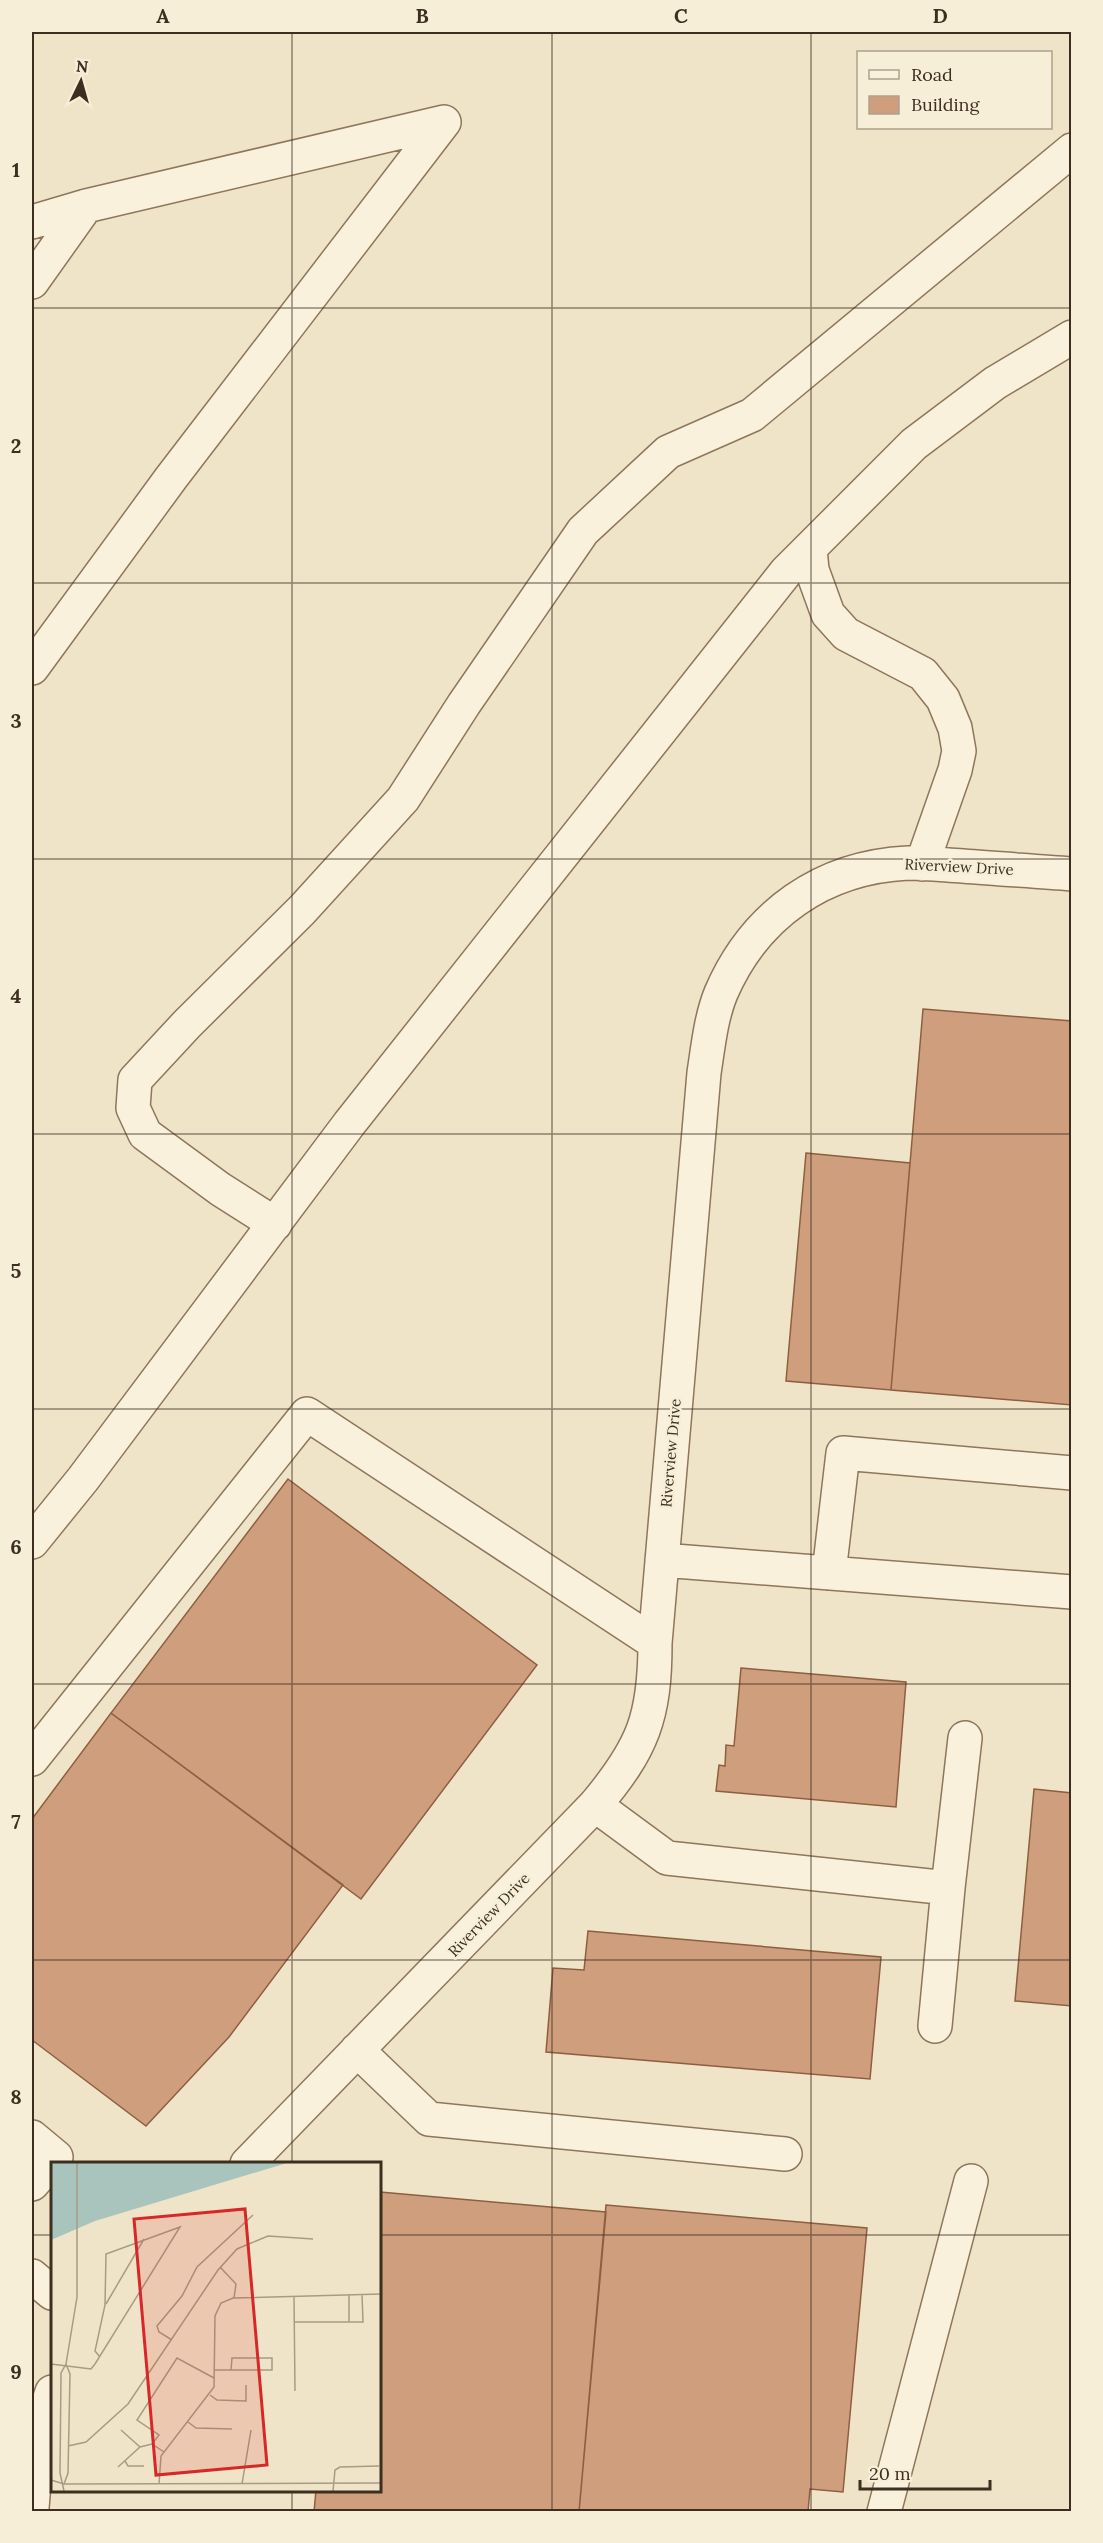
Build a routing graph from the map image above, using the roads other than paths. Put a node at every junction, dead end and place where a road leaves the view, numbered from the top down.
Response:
1 (1071, 150) edge
2 (86, 206) junction
3 (32, 222) edge
4 (32, 282) edge
5 (1071, 337) edge
6 (810, 549) junction
7 (32, 668) edge
8 (922, 864) junction
9 (1071, 873) edge
10 (275, 1224) junction
11 (1071, 1473) edge
12 (32, 1542) edge
13 (662, 1560) junction
14 (829, 1573) junction
15 (1071, 1592) edge
16 (656, 1643) junction
17 (965, 1738) dead end
18 (32, 1759) edge
19 (595, 1805) junction
20 (948, 1888) junction
21 (935, 2026) dead end
22 (357, 2050) junction
23 (32, 2137) edge
24 (785, 2154) dead end
25 (52, 2162) edge
26 (249, 2162) edge
27 (51, 2163) edge
28 (971, 2181) dead end
29 (32, 2184) edge
30 (32, 2276) edge
31 (51, 2291) edge
32 (51, 2395) edge
33 (32, 2508) edge
34 (884, 2511) edge

1 - 10 street
2 - 3 street
2 - 4 street
2 - 7 street
5 - 6 street
6 - 8 street
6 - 10 street
8 - 9 street, Riverview Drive
8 - 13 street, Riverview Drive
10 - 12 street
11 - 14 street
13 - 14 street
13 - 16 street, Riverview Drive
14 - 15 street
16 - 18 street
16 - 19 street, Riverview Drive
17 - 20 street
19 - 20 street
19 - 22 street, Riverview Drive
20 - 21 street
22 - 24 street
22 - 26 street, Riverview Drive
23 - 25 street
27 - 29 street
28 - 34 street
30 - 31 street
32 - 33 street

